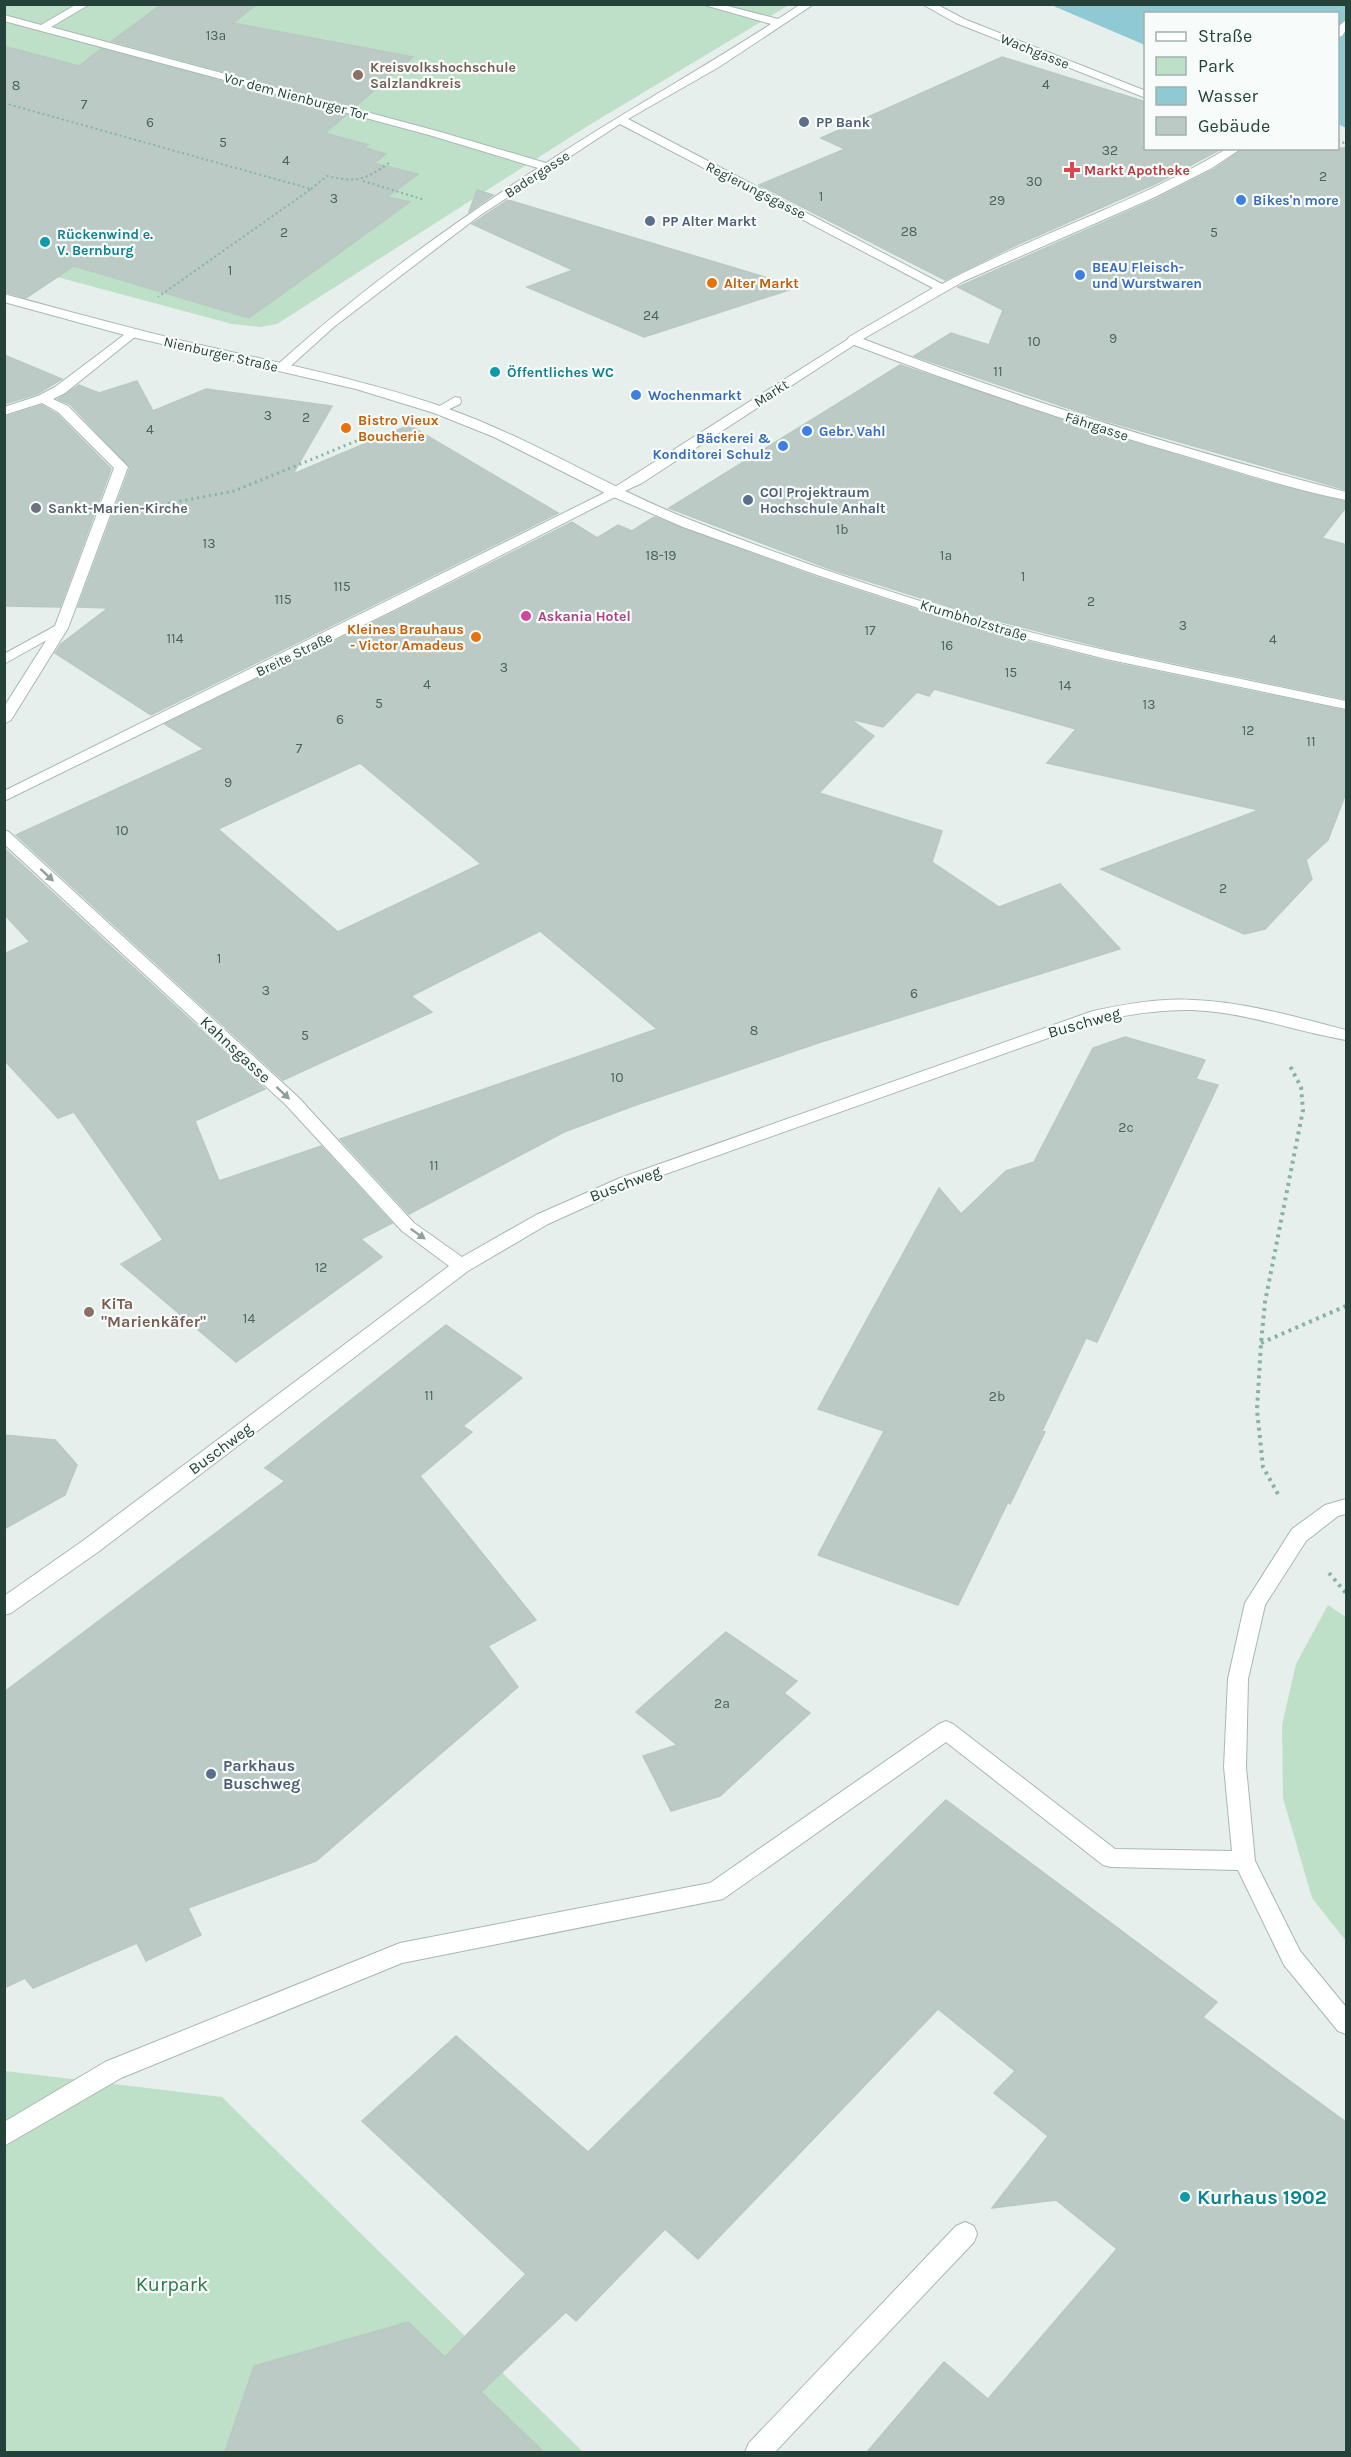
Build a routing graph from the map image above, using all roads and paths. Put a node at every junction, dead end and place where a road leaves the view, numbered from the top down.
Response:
1 (85, 4) edge
2 (706, 4) edge
3 (809, 4) edge
4 (927, 4) edge
5 (4, 18) edge
6 (781, 23) junction
7 (43, 28) junction
8 (1144, 94) edge
9 (4, 103) edge
10 (620, 119) junction
11 (433, 133) junction
12 (1234, 150) edge
13 (548, 167) junction
14 (363, 181) junction
15 (311, 189) junction
16 (475, 214) junction
17 (941, 288) junction
18 (4, 298) edge
19 (113, 328) junction
20 (132, 333) junction
21 (853, 340) junction
22 (281, 368) junction
23 (43, 399) junction
24 (455, 401) dead end
25 (438, 410) junction
26 (4, 411) edge
27 (614, 492) junction
28 (1347, 496) edge
29 (101, 517) junction
30 (61, 628) junction
31 (4, 660) edge
32 (1347, 705) edge
33 (4, 720) edge
34 (4, 797) edge
35 (4, 835) edge
36 (1347, 1035) edge
37 (1284, 1061) dead end
38 (462, 1266) junction
39 (1347, 1306) edge
40 (1261, 1343) junction
41 (1347, 1507) edge
42 (1299, 1535) junction
43 (1347, 1593) edge
44 (4, 1607) edge
45 (1244, 1861) junction
46 (1347, 2024) edge
47 (4, 2135) edge
48 (965, 2234) dead end
49 (758, 2452) edge

1 - 7 street
2 - 6 street
3 - 6 street, Badergasse
4 - 8 street, Wachgasse
5 - 7 street, Vor dem Nienburger Tor
6 - 10 street, Badergasse
7 - 11 street, Vor dem Nienburger Tor
9 - 15 path
10 - 13 street, Badergasse
10 - 17 street, Regierungsgasse
11 - 13 street, Vor dem Nienburger Tor
11 - 14 path
12 - 17 street, Markt
13 - 16 street, Badergasse
14 - 15 path
14 - 16 path
15 - 19 path
16 - 22 street, Badergasse
17 - 21 street, Markt
18 - 19 street, Nienburger Straße
19 - 20 street, Nienburger Straße
20 - 22 street, Nienburger Straße
20 - 23 street
21 - 27 street, Markt
21 - 28 street, Fährgasse
22 - 25 street, Nienburger Straße
23 - 26 street
23 - 29 street
24 - 25 street
25 - 27 street
25 - 29 path
27 - 32 street, Krumbholzstraße
27 - 34 street, Breite Straße
29 - 30 street
30 - 31 street
30 - 33 street
35 -> 38 street, Kahnsgasse
36 - 38 street, Buschweg
37 - 40 path
38 - 44 street, Buschweg
39 - 40 path
40 - 42 path
41 - 42 street
42 - 43 path
42 - 45 street
45 - 46 street
45 - 47 street
48 - 49 street

